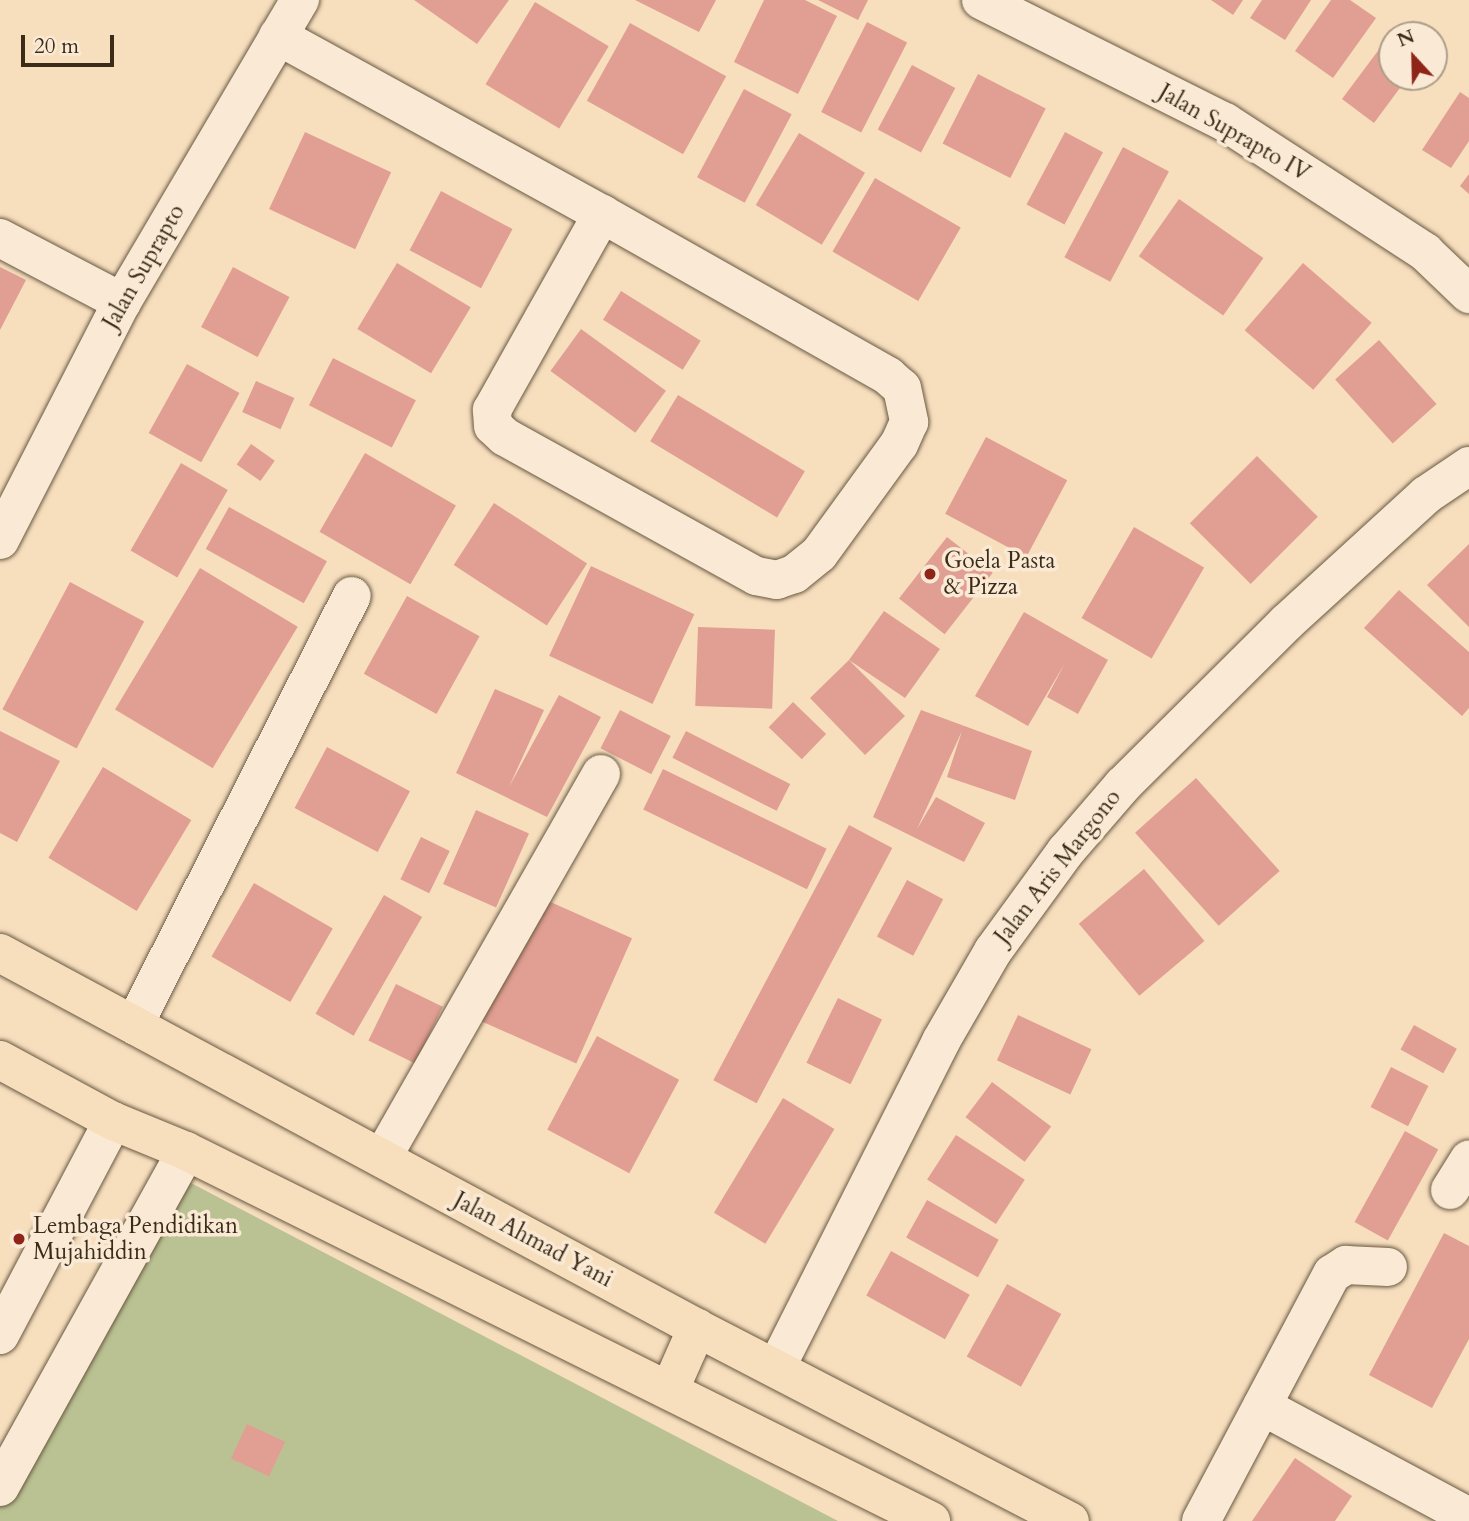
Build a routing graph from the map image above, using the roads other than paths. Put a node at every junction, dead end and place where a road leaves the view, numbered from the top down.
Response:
1 (300, 0) edge
2 (981, 0) edge
3 (278, 36) junction
4 (602, 214) junction
5 (0, 238) edge
6 (1469, 294) edge
7 (122, 302) junction
8 (1469, 466) edge
9 (0, 540) edge
10 (352, 596) dead end
11 (601, 774) dead end
12 (0, 953) edge
13 (134, 1026) junction
14 (0, 1060) edge
15 (113, 1121) junction
16 (186, 1152) junction
17 (382, 1158) junction
18 (1388, 1267) dead end
19 (696, 1328) junction
20 (0, 1335) edge
21 (776, 1368) junction
22 (670, 1390) junction
23 (1262, 1406) junction
24 (0, 1487) edge
25 (1469, 1517) edge
26 (931, 1521) edge
27 (1069, 1521) edge
28 (1201, 1521) edge

1 - 3 street, Jalan Suprapto
2 - 6 street, Jalan Suprapto IV
3 - 4 street
3 - 7 street, Jalan Suprapto
4 - 4 street
5 - 7 street
7 - 9 street, Jalan Suprapto
8 - 21 street, Jalan Aris Margono
10 - 13 street
11 - 17 street
12 - 13 main road, Jalan Ahmad Yani
13 - 17 main road, Jalan Ahmad Yani
14 - 15 main road
15 - 16 main road
15 - 20 street
16 - 22 main road
16 - 24 street
17 - 19 main road, Jalan Ahmad Yani
18 - 23 street
19 - 21 main road, Jalan Ahmad Yani
19 - 22 main road
21 - 27 main road, Jalan Ahmad Yani
22 - 26 main road
23 - 25 street
23 - 28 street

